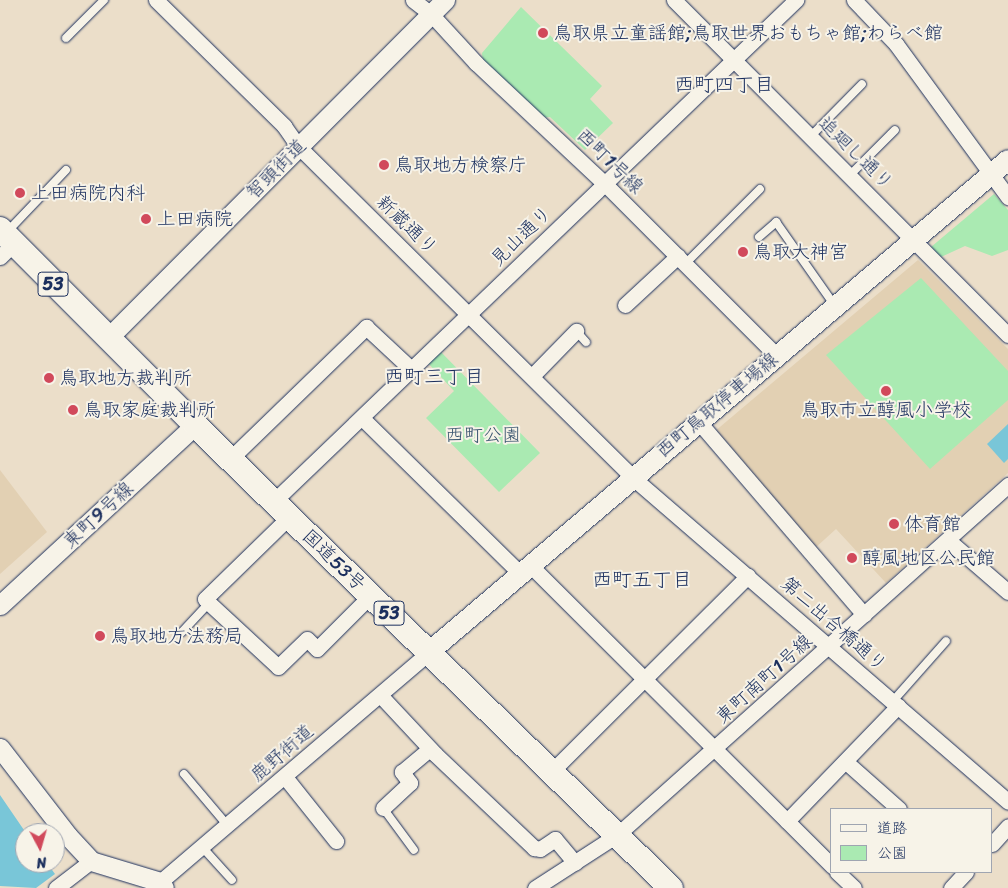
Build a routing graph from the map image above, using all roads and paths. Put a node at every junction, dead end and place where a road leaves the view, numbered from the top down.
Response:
1 (104, 0) edge
2 (157, 0) edge
3 (413, 0) edge
4 (445, 0) edge
5 (674, 0) edge
6 (796, 0) edge
7 (854, 0) edge
8 (432, 14) junction
9 (66, 38) dead end
10 (735, 60) junction
11 (862, 84) dead end
12 (895, 130) dead end
13 (810, 137) junction
14 (298, 146) junction
15 (1008, 160) edge
16 (66, 170) dead end
17 (851, 174) junction
18 (990, 174) junction
19 (605, 184) junction
20 (760, 189) dead end
21 (1008, 197) edge
22 (759, 237) dead end
23 (916, 240) junction
24 (5, 241) edge
25 (682, 260) junction
26 (625, 305) dead end
27 (836, 308) junction
28 (470, 313) junction
29 (1008, 336) edge
30 (581, 337) dead end
31 (107, 338) junction
32 (776, 356) junction
33 (411, 369) junction
34 (533, 375) junction
35 (362, 418) junction
36 (698, 421) junction
37 (195, 425) junction
38 (230, 459) junction
39 (632, 477) junction
40 (1008, 485) edge
41 (281, 509) junction
42 (948, 541) junction
43 (527, 571) junction
44 (748, 576) junction
45 (1008, 592) edge
46 (371, 595) junction
47 (209, 603) junction
48 (0, 606) edge
49 (864, 615) junction
50 (182, 632) dead end
51 (946, 642) dead end
52 (829, 647) junction
53 (428, 653) junction
54 (644, 679) junction
55 (380, 696) junction
56 (895, 704) junction
57 (0, 748) edge
58 (429, 749) junction
59 (715, 750) junction
60 (846, 762) junction
61 (551, 772) junction
62 (184, 774) dead end
63 (285, 777) junction
64 (1008, 802) edge
65 (383, 808) joint
66 (898, 808) edge
67 (787, 821) junction
68 (228, 826) junction
69 (1008, 826) edge
70 (617, 835) junction
71 (336, 841) dead end
72 (993, 843) edge
73 (202, 848) junction
74 (414, 850) dead end
75 (91, 861) junction
76 (575, 863) junction
77 (830, 864) edge
78 (838, 873) edge
79 (965, 873) edge
80 (232, 880) dead end
81 (162, 885) edge
82 (56, 888) edge
83 (535, 888) edge
84 (671, 888) edge
85 (854, 888) edge
86 (951, 888) edge

1 - 9 lane
2 - 14 street, 新蔵通り
3 - 8 street, 西町1号線
4 - 8 street, 智頭街道
5 - 10 street, 追廻し通り
6 - 10 street, 見山通り
7 - 18 street
8 - 14 street, 智頭街道
8 - 19 street, 西町1号線
10 - 13 street, 追廻し通り
10 - 19 street, 見山通り
11 - 13 lane
12 - 17 lane
13 - 17 street, 追廻し通り
14 - 28 street, 新蔵通り
14 - 31 street, 智頭街道
15 - 18 main road, 西町鳥取停車場線
16 - 24 lane
17 - 23 street, 追廻し通り
18 - 21 street
18 - 23 main road, 西町鳥取停車場線
19 - 25 street, 西町1号線
19 - 28 street, 見山通り
20 - 25 lane
22 - 27 lane
23 - 27 main road, 西町鳥取停車場線
23 - 29 street, 追廻し通り
24 - 31 highway, 国道53号 / 53
25 - 26 street
25 - 32 street, 西町1号線
27 - 32 main road, 西町鳥取停車場線
28 - 33 street, 見山通り
28 - 34 street, 新蔵通り
30 - 34 street
31 - 37 highway, 国道53号 / 53
32 - 36 main road, 西町鳥取停車場線
33 - 35 street, 見山通り
33 - 38 street
34 - 39 street, 新蔵通り
35 - 41 street, 見山通り
35 - 43 street
36 - 39 main road, 西町鳥取停車場線
36 - 49 street
37 - 38 highway, 国道53号 / 53
37 - 48 street, 東町9号線
38 - 41 highway, 国道53号 / 53
39 - 43 main road, 西町鳥取停車場線
39 - 44 street, 第二出合橋通り
40 - 42 street, 東町南町1号線
41 - 46 highway, 国道53号 / 53
41 - 47 street, 見山通り
42 - 45 street
42 - 49 street, 東町南町1号線
43 - 53 main road, 西町鳥取停車場線
43 - 54 street
44 - 52 street, 第二出合橋通り
44 - 54 street
46 - 47 street
46 - 53 highway, 国道53号 / 53
47 - 50 lane
49 - 52 street, 東町南町1号線
51 - 56 lane
52 - 56 street, 第二出合橋通り
52 - 59 street, 東町南町1号線
53 - 55 street, 鹿野街道
53 - 61 highway, 国道53号 / 53
54 - 59 street
54 - 61 street
55 - 58 street
55 - 63 street, 鹿野街道
56 - 60 street
56 - 64 street, 第二出合橋通り
57 - 75 street
58 - 65 street
58 - 76 street
59 - 67 street
59 - 70 street, 東町南町1号線
60 - 66 street
60 - 67 street
61 - 70 highway, 国道53号 / 53
62 - 68 lane
63 - 68 street, 鹿野街道
63 - 71 street
65 - 74 lane
67 - 77 street
68 - 73 street, 鹿野街道
69 - 72 street
70 - 76 street, 東町南町1号線
70 - 84 highway, 国道53号 / 53
73 - 80 lane
73 - 81 street, 鹿野街道
75 - 81 street
75 - 82 street
76 - 83 street, 東町南町1号線
78 - 85 street
79 - 86 street

